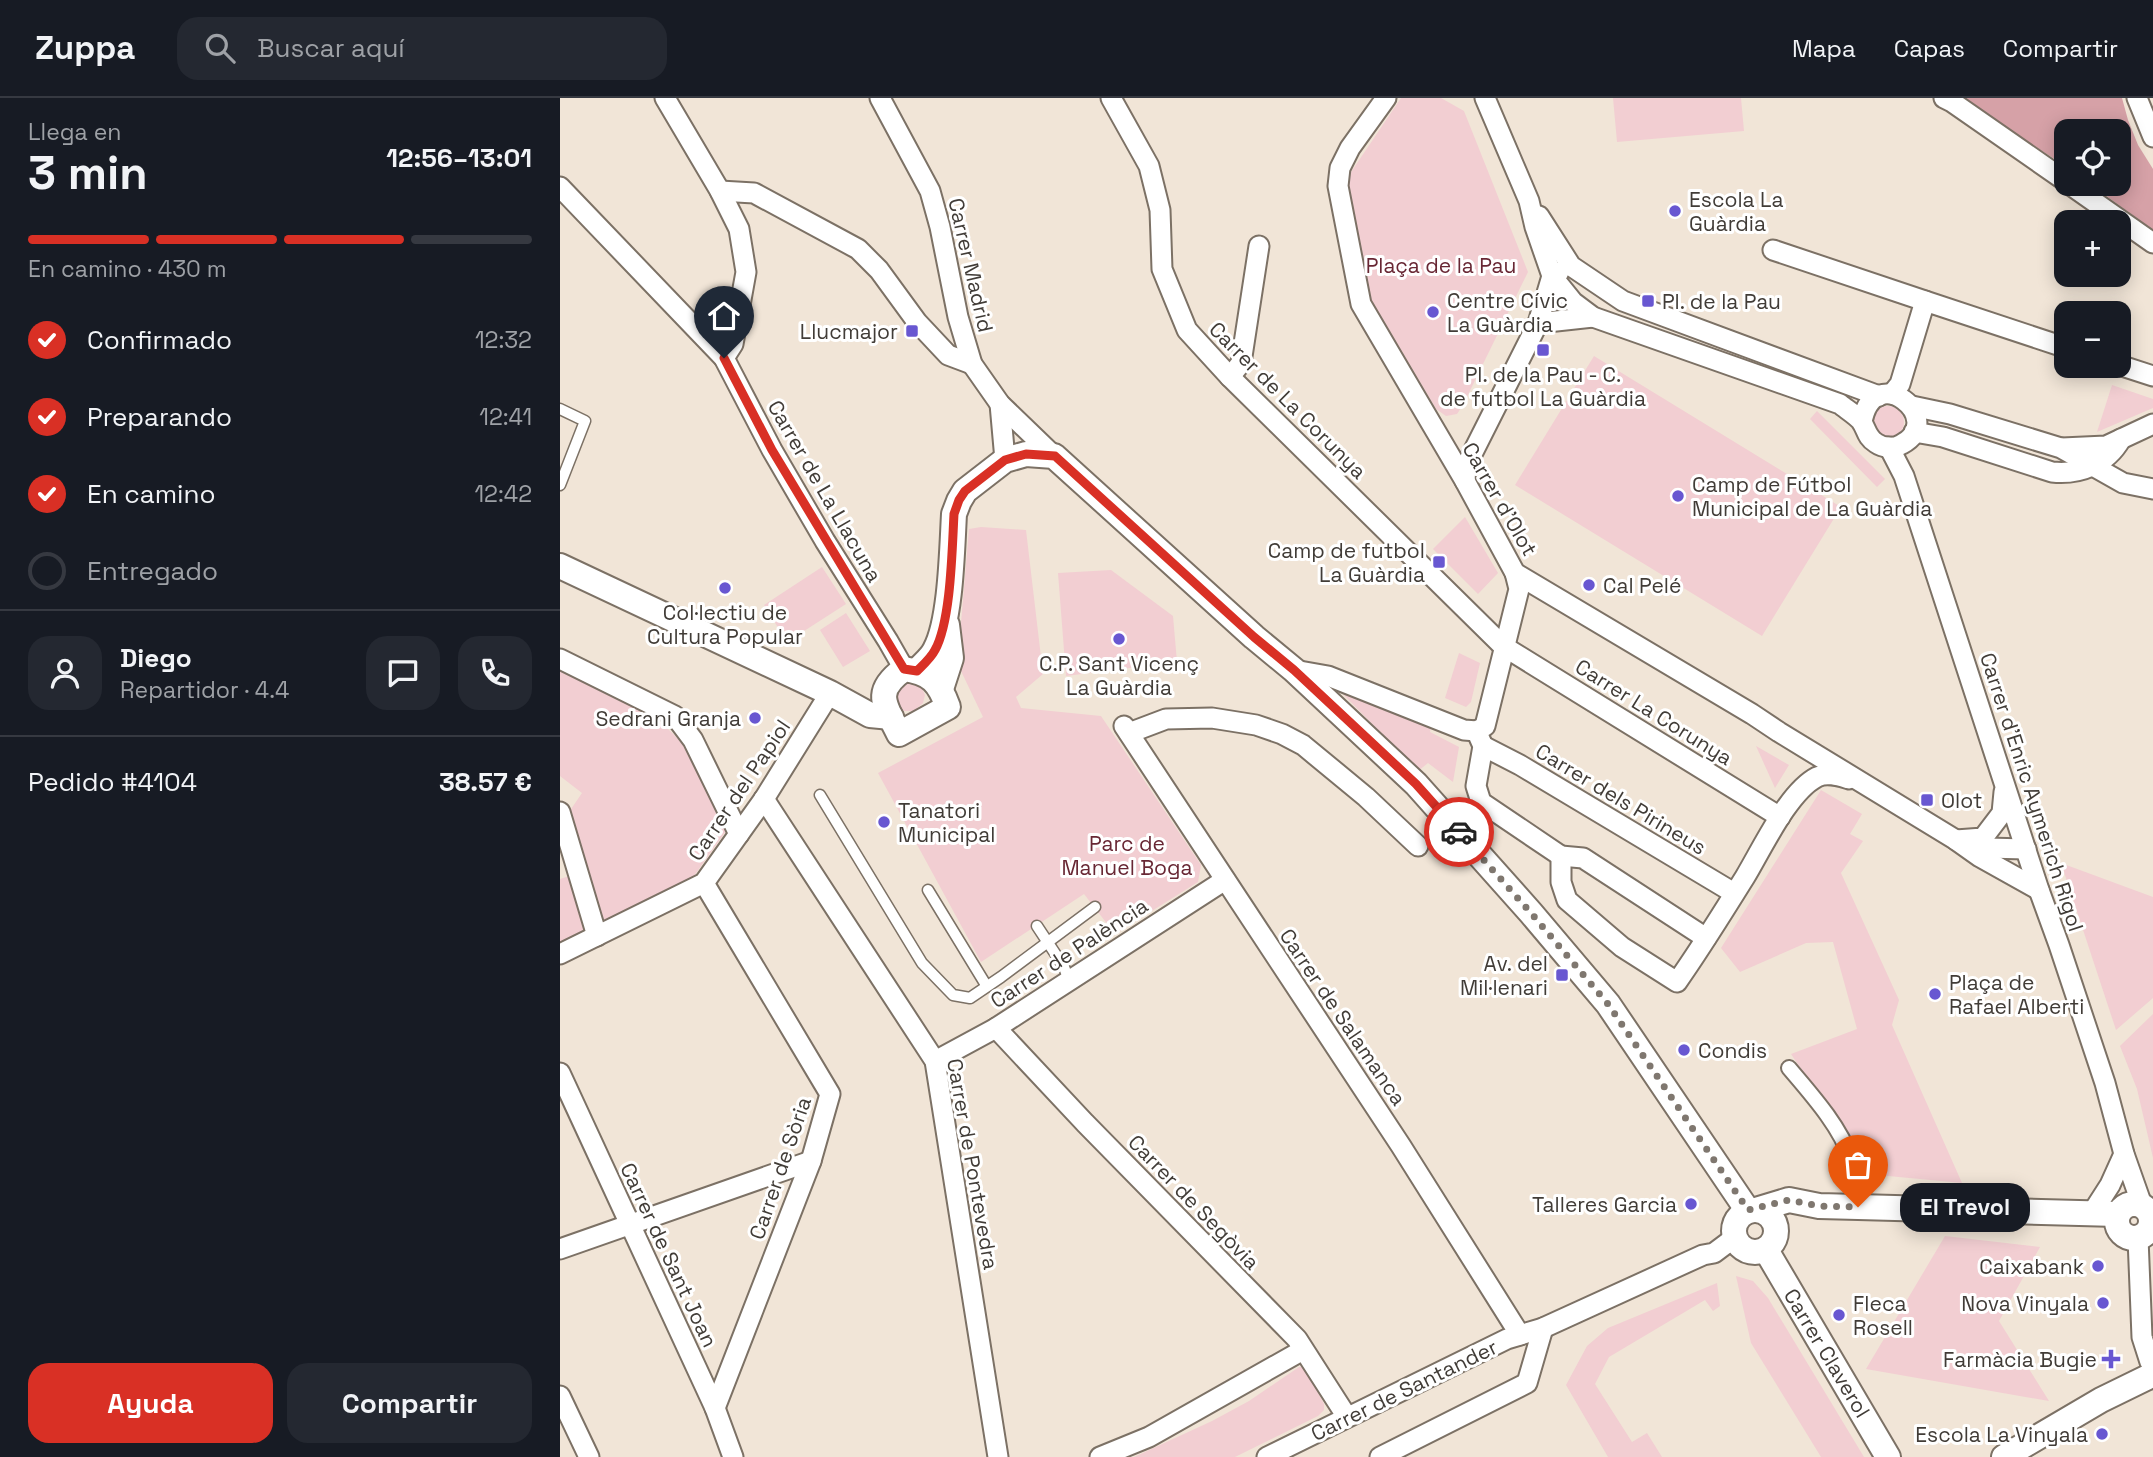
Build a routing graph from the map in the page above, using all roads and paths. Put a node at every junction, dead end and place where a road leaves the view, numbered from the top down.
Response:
1 (665, 98) edge
2 (880, 98) edge
3 (1111, 98) edge
4 (1386, 98) edge
5 (1485, 98) edge
6 (1944, 98) edge
7 (2137, 98) edge
8 (2153, 137) edge
9 (2054, 173) edge
10 (560, 187) edge
11 (720, 191) junction
12 (2086, 196) edge
13 (1529, 201) junction
14 (2153, 243) edge
15 (1259, 246) dead end
16 (1773, 250) dead end
17 (1572, 266) junction
18 (1552, 276) junction
19 (1567, 295) junction
20 (1925, 300) junction
21 (1593, 317) junction
22 (1538, 323) junction
23 (2054, 344) edge
24 (724, 358) junction
25 (972, 364) junction
26 (2131, 369) edge
27 (2153, 376) edge
28 (1230, 377) junction
29 (1886, 395) junction
30 (1000, 404) junction
31 (1912, 406) junction
32 (560, 409) edge
33 (1861, 422) junction
34 (2153, 424) edge
35 (1914, 432) junction
36 (2121, 439) junction
37 (1889, 447) junction
38 (2060, 448) junction
39 (1055, 456) junction
40 (1005, 460) junction
41 (2087, 469) junction
42 (1465, 481) junction
43 (2123, 483) junction
44 (560, 485) edge
45 (2153, 489) edge
46 (560, 566) edge
47 (1515, 573) junction
48 (946, 614) junction
49 (1503, 646) junction
50 (560, 659) edge
51 (1294, 670) junction
52 (902, 675) junction
53 (941, 689) junction
54 (830, 693) junction
55 (891, 717) junction
56 (1779, 732) junction
57 (1480, 738) junction
58 (1857, 780) junction
59 (2005, 784) junction
60 (1798, 793) junction
61 (820, 795) dead end
62 (764, 799) junction
63 (560, 812) edge
64 (1780, 817) junction
65 (739, 834) junction
66 (1956, 839) junction
67 (1418, 846) dead end
68 (1561, 856) junction
69 (1980, 857) junction
70 (2028, 857) junction
71 (1225, 880) junction
72 (705, 883) junction
73 (928, 890) dead end
74 (2039, 890) junction
75 (1734, 894) junction
76 (1095, 907) dead end
77 (1037, 926) dead end
78 (597, 936) junction
79 (1706, 938) junction
80 (1047, 943) junction
81 (560, 954) edge
82 (1069, 981) junction
83 (986, 985) junction
84 (996, 1028) junction
85 (935, 1061) junction
86 (1789, 1068) dead end
87 (560, 1073) edge
88 (2124, 1154) junction
89 (811, 1161) junction
90 (1819, 1206) junction
91 (1858, 1207) junction
92 (1752, 1210) junction
93 (2092, 1213) junction
94 (2137, 1218) edge
95 (629, 1225) junction
96 (1734, 1238) junction
97 (1771, 1241) junction
98 (560, 1249) edge
99 (1543, 1328) junction
100 (1520, 1335) junction
101 (1303, 1350) junction
102 (2151, 1373) edge
103 (560, 1396) edge
104 (715, 1408) junction
105 (1348, 1417) junction
106 (589, 1457) edge
107 (733, 1457) edge
108 (998, 1457) edge
109 (1100, 1457) edge
110 (1267, 1457) edge
111 (1380, 1457) edge
112 (1888, 1457) edge
113 (2004, 1457) edge

1 - 11 street
2 - 25 street, Carrer Madrid
3 - 28 street, Carrer de La Corunya
4 - 42 street, Carrer d'Olot
5 - 13 street
6 - 9 street
7 - 8 street
10 - 24 street, Carrer de La Llacuna
11 - 24 street
11 - 25 street
12 - 14 street
13 - 17 street
13 - 18 street
15 - 28 street
16 - 20 street
17 - 18 street
17 - 19 street
17 - 29 street
18 - 19 street
18 - 22 street
19 - 21 street
19 - 22 street
20 - 23 street
20 - 29 street
21 - 22 street
21 - 33 street
22 - 42 street
24 - 52 street, Carrer de La Llacuna
25 - 30 street, Carrer Madrid
26 - 27 street
28 - 49 street, Carrer de La Corunya
29 - 31 street
29 - 33 street
30 - 39 street, Carrer Madrid
30 - 40 street, Carrer Madrid
31 - 35 street
31 - 38 street
32 - 44 lane
33 - 37 street
34 - 36 street
35 - 37 street
35 - 41 street
36 - 38 street
36 - 41 street
36 - 43 street
37 - 59 street, Carrer d'Enric Aymerich Rigol
38 - 41 street
39 - 40 street
39 - 51 street
40 - 48 street
41 - 43 street
42 - 47 street, Carrer d'Olot
43 - 45 street
46 - 54 street
47 - 49 street
47 - 56 street, Carrer d'Olot
48 - 52 street
48 - 53 street
49 - 57 street
49 - 64 street, Carrer La Corunya
50 - 65 street
51 - 57 street, Carrer dels Pirineus
51 - 92 street
52 - 53 street
52 - 54 street
52 - 55 street
53 - 55 street
54 - 55 street
54 - 62 street, Carrer del Papiol
56 - 58 street, Carrer d'Olot
56 - 60 street
57 - 68 street
57 - 75 street, Carrer dels Pirineus
58 - 60 street
58 - 66 street, Carrer d'Olot
59 - 66 street
59 - 70 street, Carrer d'Enric Aymerich Rigol
60 - 64 street
61 - 83 lane
62 - 65 street, Carrer del Papiol
62 - 85 street, Carrer de Pontevedra
63 - 78 street
64 - 75 street
65 - 72 street, Carrer del Papiol
66 - 69 street, Carrer d'Olot
66 - 70 street, Carrer d'Olot
67 - 71 street, Carrer de Salamanca
68 - 79 street
68 - 79 street
69 - 70 street, Carrer d'Olot
69 - 74 street, Carrer d'Olot
70 - 74 street, Carrer d'Enric Aymerich Rigol
71 - 82 street, Carrer de Palència
71 - 100 street, Carrer de Salamanca
72 - 78 street, Carrer del Papiol
72 - 89 street, Carrer de Sòria
73 - 83 lane
74 - 88 street, Carrer d'Enric Aymerich Rigol
75 - 79 street
76 - 80 lane
77 - 80 lane
78 - 81 street, Carrer del Papiol
80 - 82 lane
80 - 83 lane
82 - 84 street, Carrer de Palència
84 - 85 street, Carrer de Palència
84 - 101 street, Carrer de Segòvia
85 - 108 street, Carrer de Pontevedra
86 - 91 street
87 - 95 street, Carrer de Sant Joan
88 - 93 street
88 - 94 street, Carrer d'Enric Aymerich Rigol
89 - 95 street
89 - 104 street, Carrer de Sòria
90 - 91 street
90 - 92 street
90 - 97 street
91 - 93 street
92 - 96 street
92 - 97 street
93 - 94 street
94 - 102 street, Carrer d'Enric Aymerich Rigol
95 - 98 street
95 - 104 street, Carrer de Sant Joan
96 - 97 street
96 - 99 street, Carrer de Santander
97 - 112 street, Carrer Claverol
99 - 100 street, Carrer de Santander
99 - 111 street
100 - 105 street, Carrer de Santander
101 - 105 street, Carrer de Segòvia
101 - 109 street
102 - 113 street
103 - 106 street
104 - 107 street, Carrer de Sant Joan
105 - 110 street, Carrer de Santander

